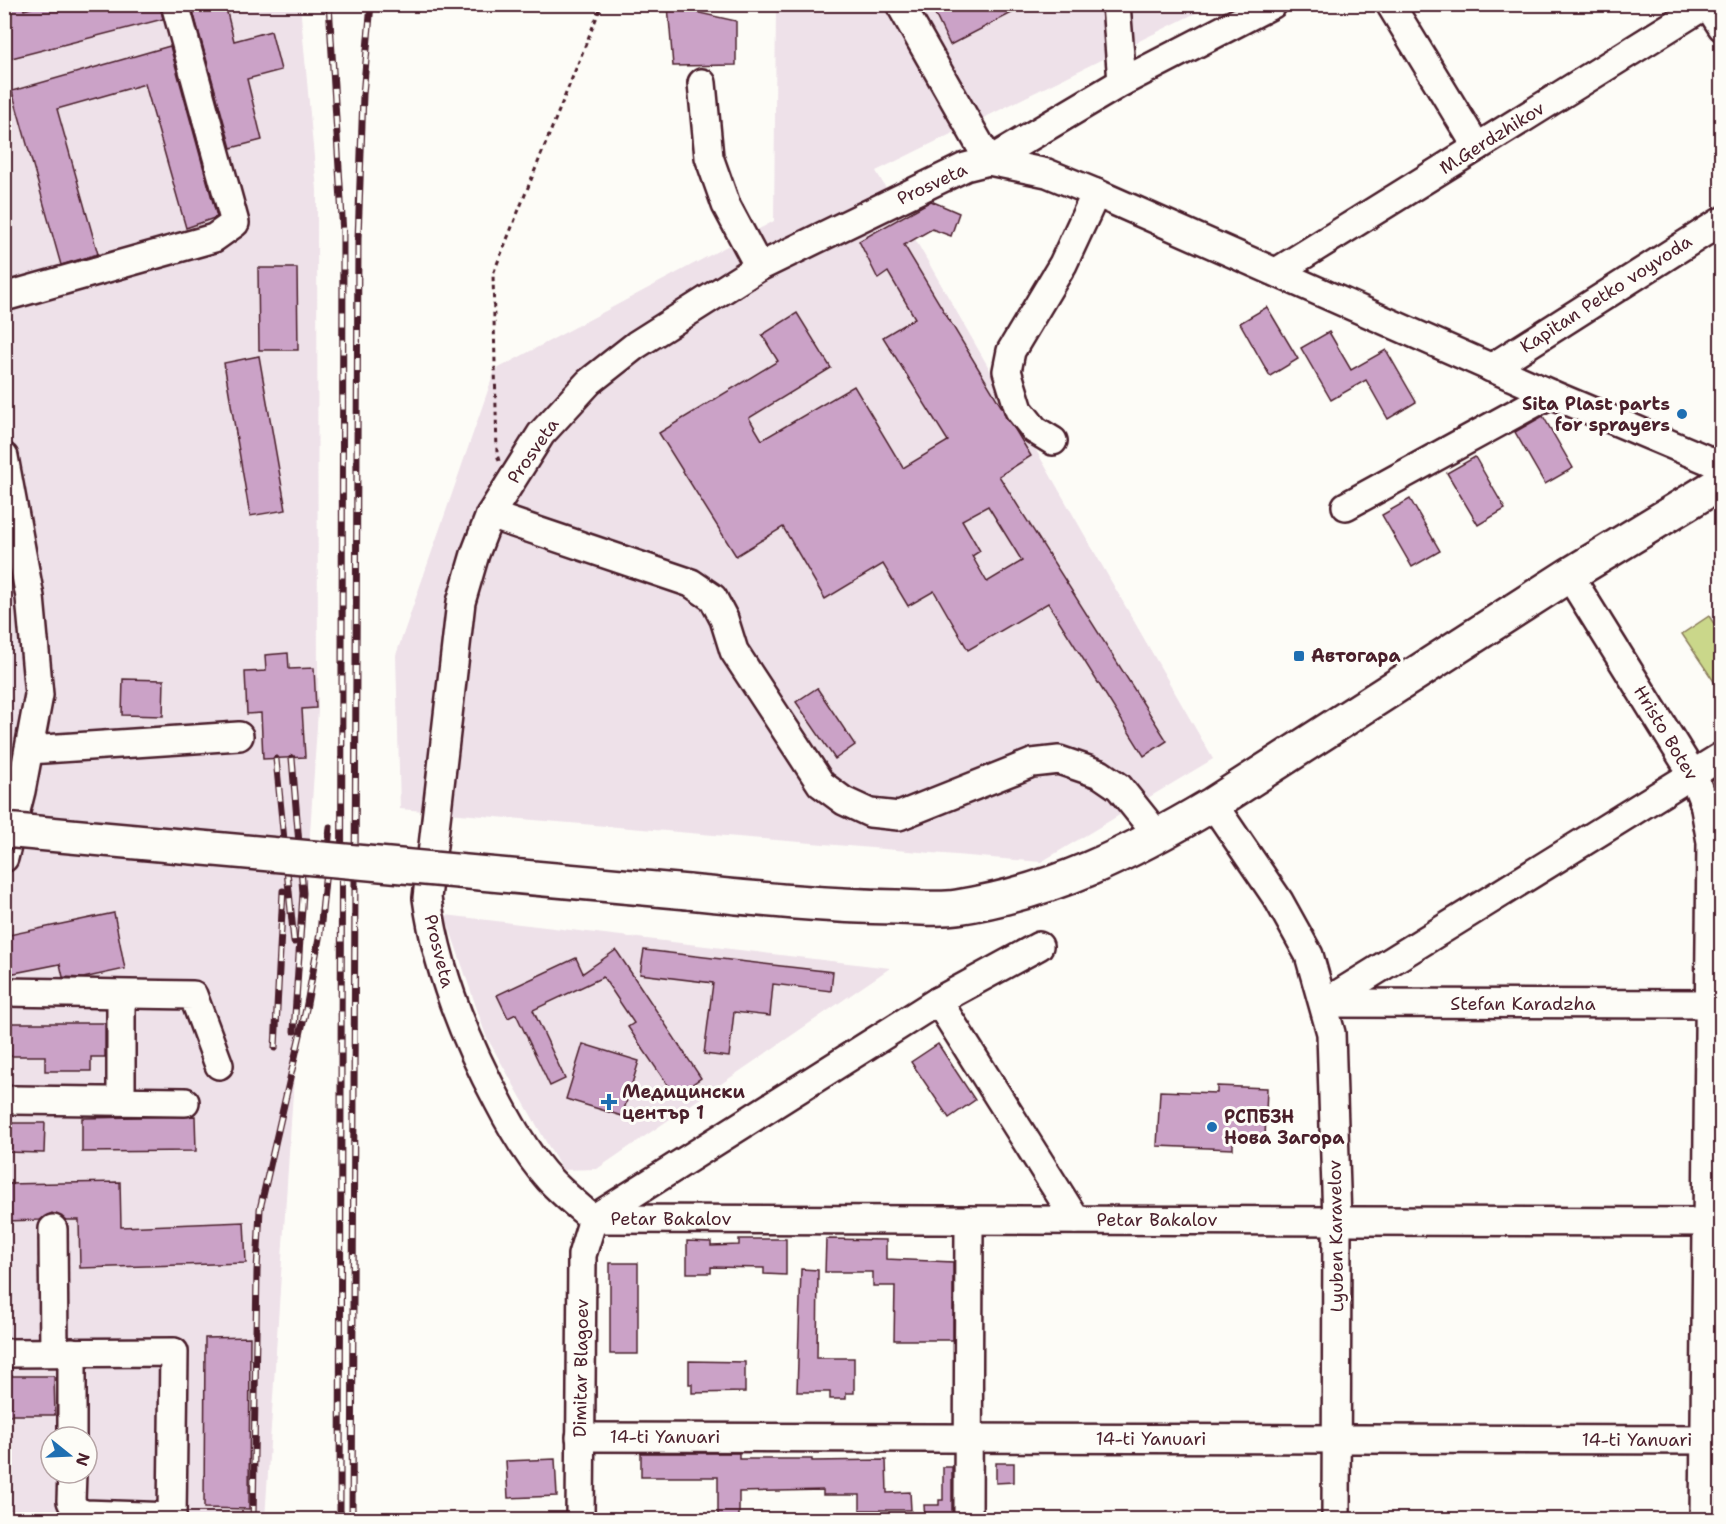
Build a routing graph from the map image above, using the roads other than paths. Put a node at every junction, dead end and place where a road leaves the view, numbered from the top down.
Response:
1 (175, 4) edge
2 (900, 4) edge
3 (1116, 4) edge
4 (1273, 4) edge
5 (1390, 4) edge
6 (1707, 4) edge
7 (1722, 27) edge
8 (1122, 82) junction
9 (702, 83) dead end
10 (1477, 147) junction
11 (989, 161) junction
12 (1096, 193) junction
13 (1722, 221) edge
14 (759, 267) junction
15 (1278, 272) junction
16 (4, 297) edge
17 (1491, 368) junction
18 (1551, 394) junction
19 (1053, 441) dead end
20 (4, 457) edge
21 (1722, 466) edge
22 (1722, 482) edge
23 (1346, 506) dead end
24 (490, 515) junction
25 (1569, 575) junction
26 (239, 736) dead end
27 (29, 750) junction
28 (1722, 756) edge
29 (1692, 773) junction
30 (1213, 804) junction
31 (4, 830) edge
32 (1159, 837) junction
33 (4, 858) edge
34 (1039, 946) dead end
35 (4, 993) edge
36 (121, 995) junction
37 (938, 1001) junction
38 (1324, 1003) junction
39 (1714, 1004) edge
40 (219, 1065) dead end
41 (14, 1100) dead end
42 (121, 1101) junction
43 (185, 1102) dead end
44 (593, 1219) junction
45 (969, 1220) junction
46 (1076, 1220) junction
47 (1337, 1221) junction
48 (1715, 1222) edge
49 (53, 1229) dead end
50 (63, 1352) junction
51 (4, 1353) edge
52 (71, 1425) edge
53 (580, 1437) junction
54 (968, 1438) junction
55 (1336, 1439) junction
56 (1713, 1440) edge
57 (72, 1485) edge
58 (580, 1520) edge
59 (968, 1520) edge
60 (1336, 1520) edge
61 (1704, 1520) edge

1 - 16 street
2 - 11 street
3 - 8 street
4 - 8 street, Prosveta
5 - 10 street
6 - 7 street
6 - 10 street, M.Gerdzhikov
8 - 11 street, Prosveta
9 - 14 street
10 - 15 street, M.Gerdzhikov
11 - 12 street
11 - 14 street, Prosveta
12 - 15 street
12 - 19 street
13 - 17 street, Kapitan Petko voyvoda
14 - 24 street, Prosveta
15 - 17 street
17 - 18 street
18 - 21 street
18 - 23 street
20 - 27 street
22 - 25 main road
24 - 32 street
24 - 44 street, Prosveta
25 - 29 street, Hristo Botev
25 - 30 main road
26 - 27 street
27 - 33 street
28 - 29 street
29 - 38 street
29 - 39 street, Hristo Botev
30 - 32 main road
30 - 38 street, Lyuben Karavelov
31 - 32 main road, bridge
34 - 37 street
35 - 36 street
36 - 40 street
36 - 42 street
37 - 44 street
37 - 46 street
38 - 39 street, Stefan Karadzha
38 - 47 street, Lyuben Karavelov
39 - 48 street, Hristo Botev
41 - 42 street
42 - 43 street
44 - 45 street, Petar Bakalov
44 - 53 street, Dimitar Blagoev
45 - 46 street, Petar Bakalov
45 - 54 street
46 - 47 street, Petar Bakalov
47 - 48 street, Petar Bakalov
47 - 55 street, Lyuben Karavelov
48 - 56 street, Hristo Botev
49 - 50 street
50 - 51 street
50 - 52 street
50 - 57 street
53 - 54 street, 14-ti Yanuari
53 - 58 street, Dimitar Blagoev
54 - 55 street, 14-ti Yanuari
54 - 59 street
55 - 56 street, 14-ti Yanuari
55 - 60 street, Lyuben Karavelov
56 - 61 street, Hristo Botev

